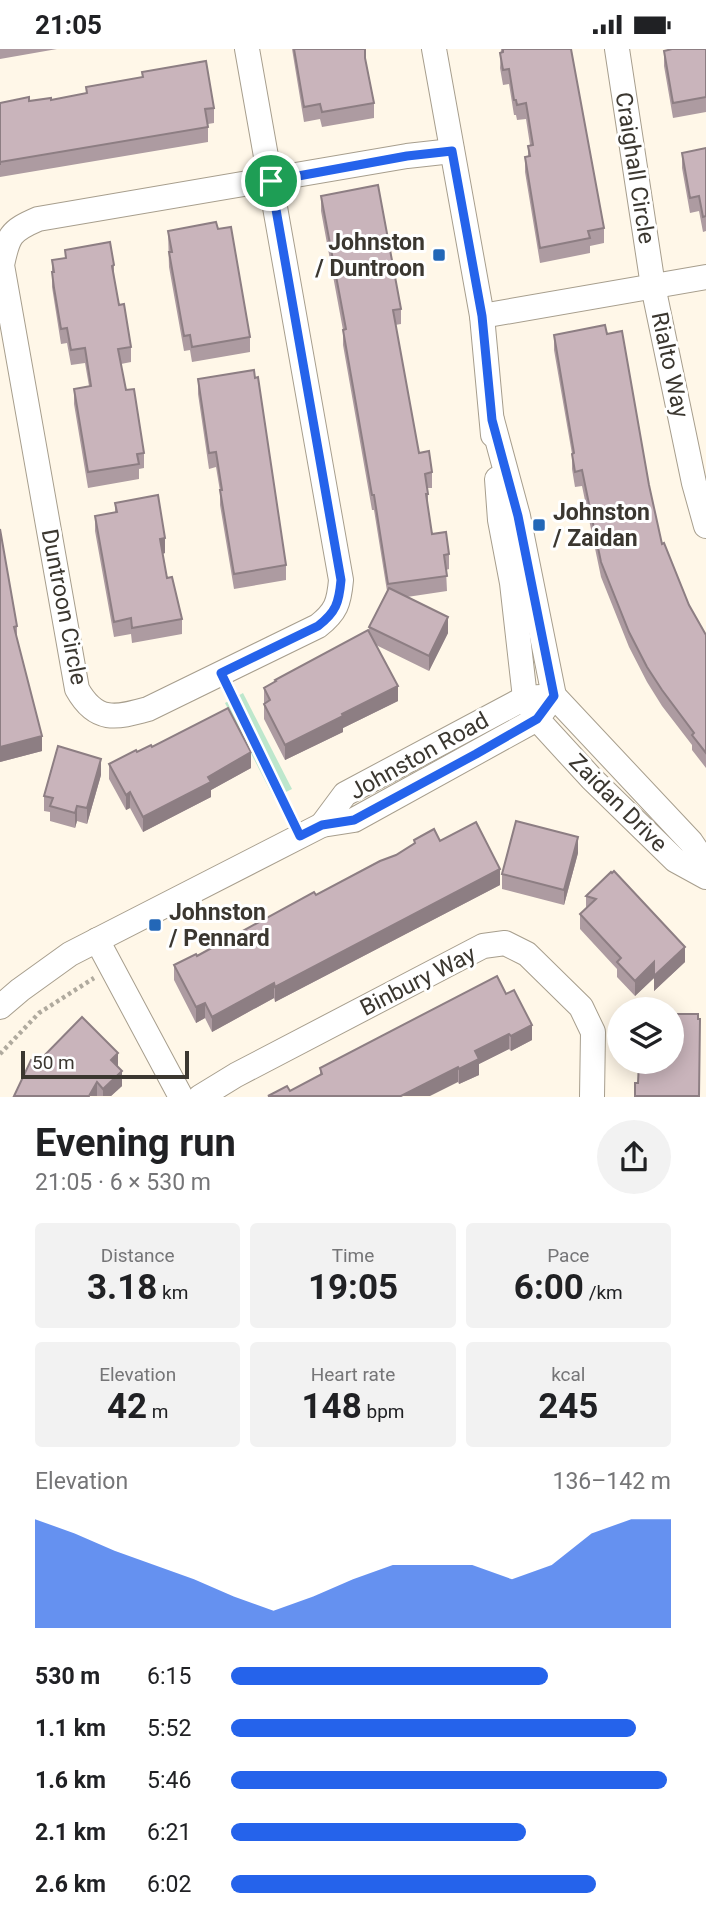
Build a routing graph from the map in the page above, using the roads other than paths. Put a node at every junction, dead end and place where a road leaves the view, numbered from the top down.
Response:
1 (247, 49) edge
2 (434, 49) edge
3 (617, 49) edge
4 (452, 151) junction
5 (271, 181) junction
6 (706, 277) edge
7 (653, 286) junction
8 (482, 316) junction
9 (492, 420) junction
10 (706, 526) edge
11 (554, 696) junction
12 (525, 698) junction
13 (537, 719) junction
14 (322, 825) junction
15 (706, 864) edge
16 (706, 877) edge
17 (97, 940) junction
18 (0, 1007) edge
19 (181, 1097) edge
20 (200, 1097) edge
21 (592, 1097) edge

1 - 5 street
2 - 4 street
3 - 7 street, Craighall Circle
4 - 5 street, Duntroon Circle
4 - 8 street
5 - 5 street, Duntroon Circle
6 - 7 street
7 - 8 street
7 - 10 street, Rialto Way
8 - 9 street
9 - 11 street
9 - 12 street
11 - 12 street, Johnston Road
11 - 13 street, Johnston Road
11 - 15 street, Zaidan Drive
12 - 13 street
12 - 14 street, Johnston Road
13 - 14 street, Johnston Road
13 - 16 street, Zaidan Drive
14 - 17 street, Johnston Road
17 - 18 street, Johnston Road
17 - 19 street
20 - 21 street, Binbury Way

